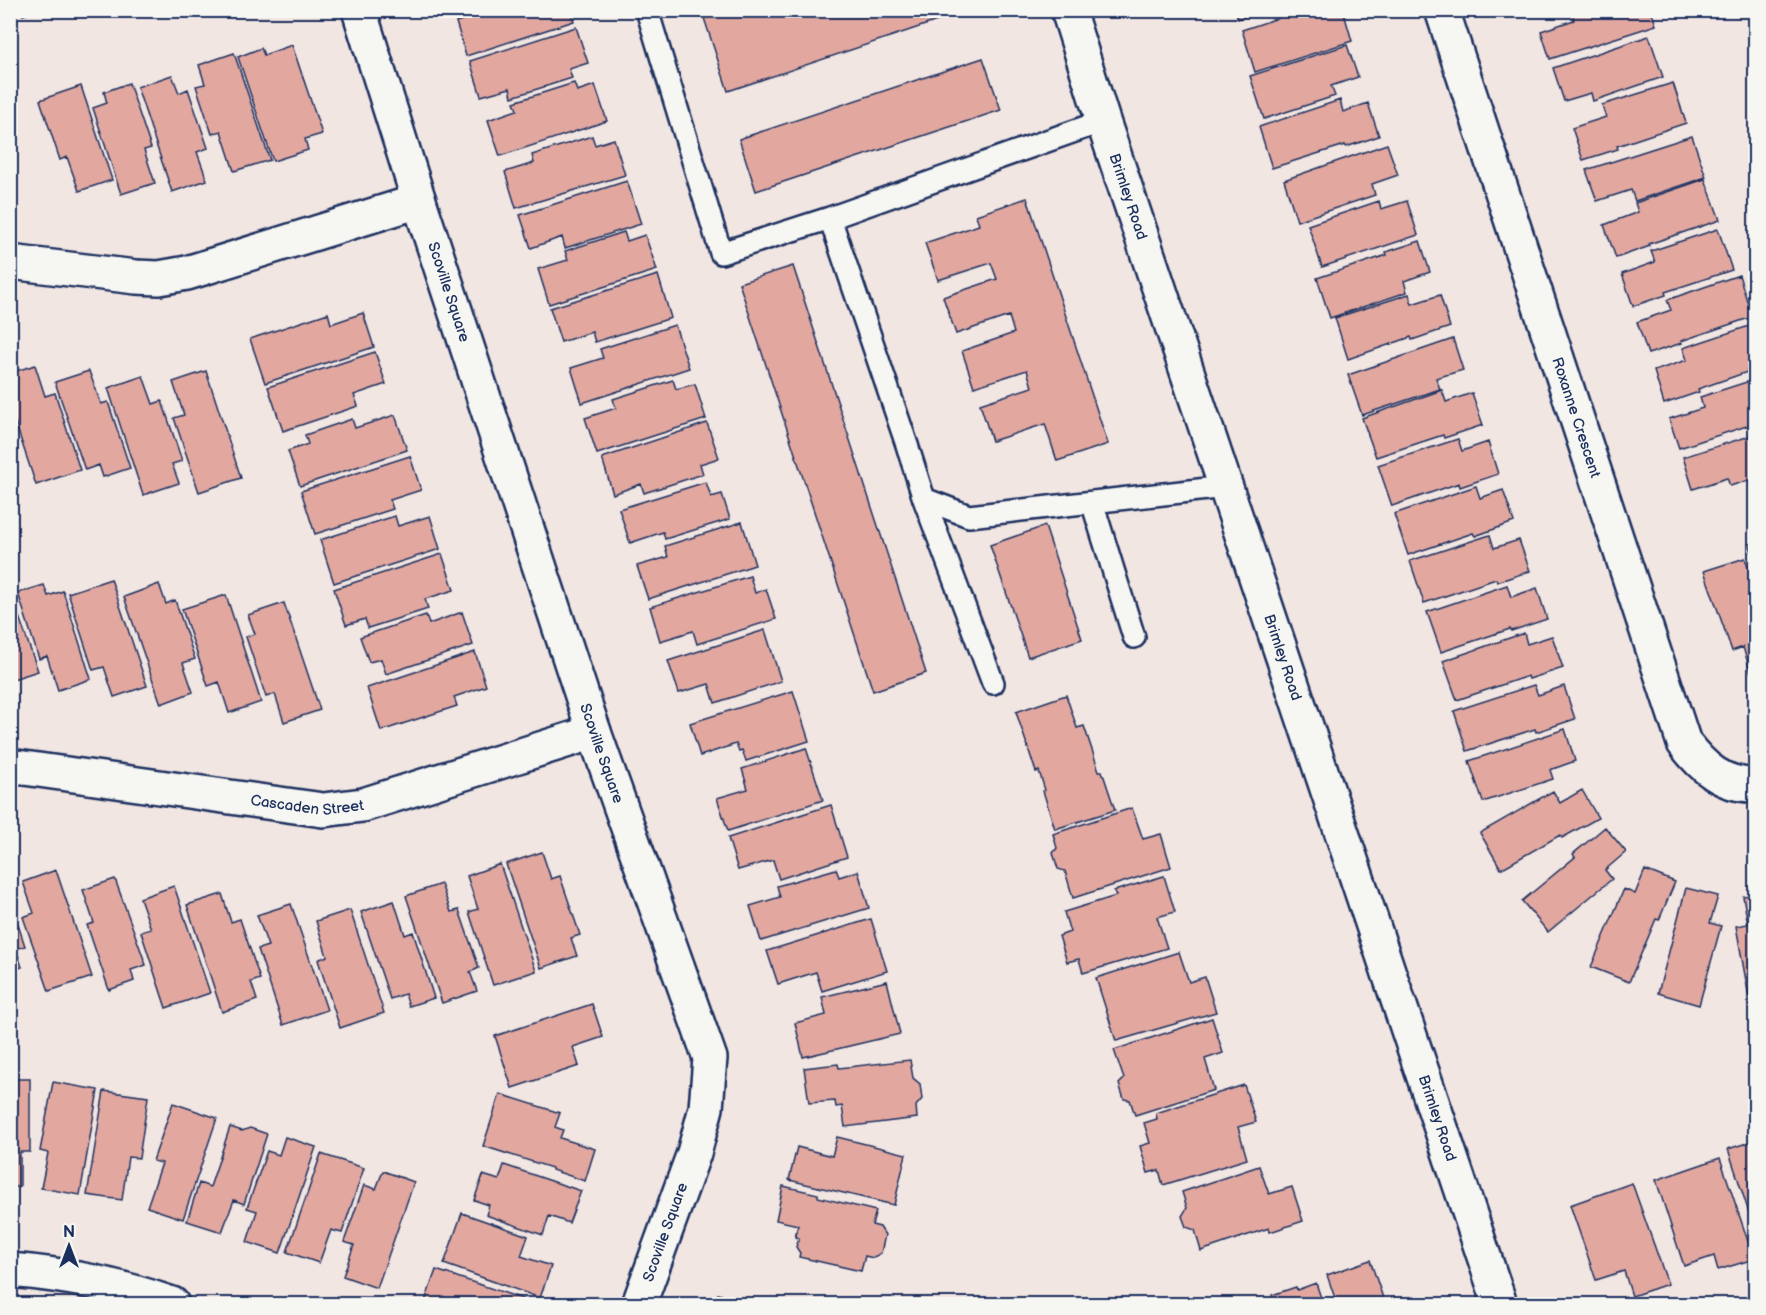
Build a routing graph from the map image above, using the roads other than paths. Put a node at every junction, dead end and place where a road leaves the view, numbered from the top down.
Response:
1 (359, 10) edge
2 (647, 10) edge
3 (1068, 10) edge
4 (1442, 10) edge
5 (1102, 121) junction
6 (419, 201) junction
7 (830, 218) junction
8 (10, 262) edge
9 (1225, 487) junction
10 (924, 499) junction
11 (1092, 502) junction
12 (1134, 637) dead end
13 (993, 683) dead end
14 (594, 732) junction
15 (10, 765) edge
16 (1755, 784) edge
17 (10, 1270) edge
18 (172, 1305) edge
19 (639, 1305) edge
20 (1500, 1305) edge

1 - 6 street, Scoville Square
2 - 7 lane
3 - 5 street, Brimley Road
4 - 16 street, Roxanne Crescent
5 - 7 lane
5 - 9 street, Brimley Road
6 - 8 street
6 - 14 street, Scoville Square
7 - 10 lane
9 - 11 lane
9 - 20 street, Brimley Road
10 - 11 lane
10 - 13 lane
11 - 12 lane
14 - 15 street, Cascaden Street
14 - 19 street, Scoville Square
17 - 18 street

